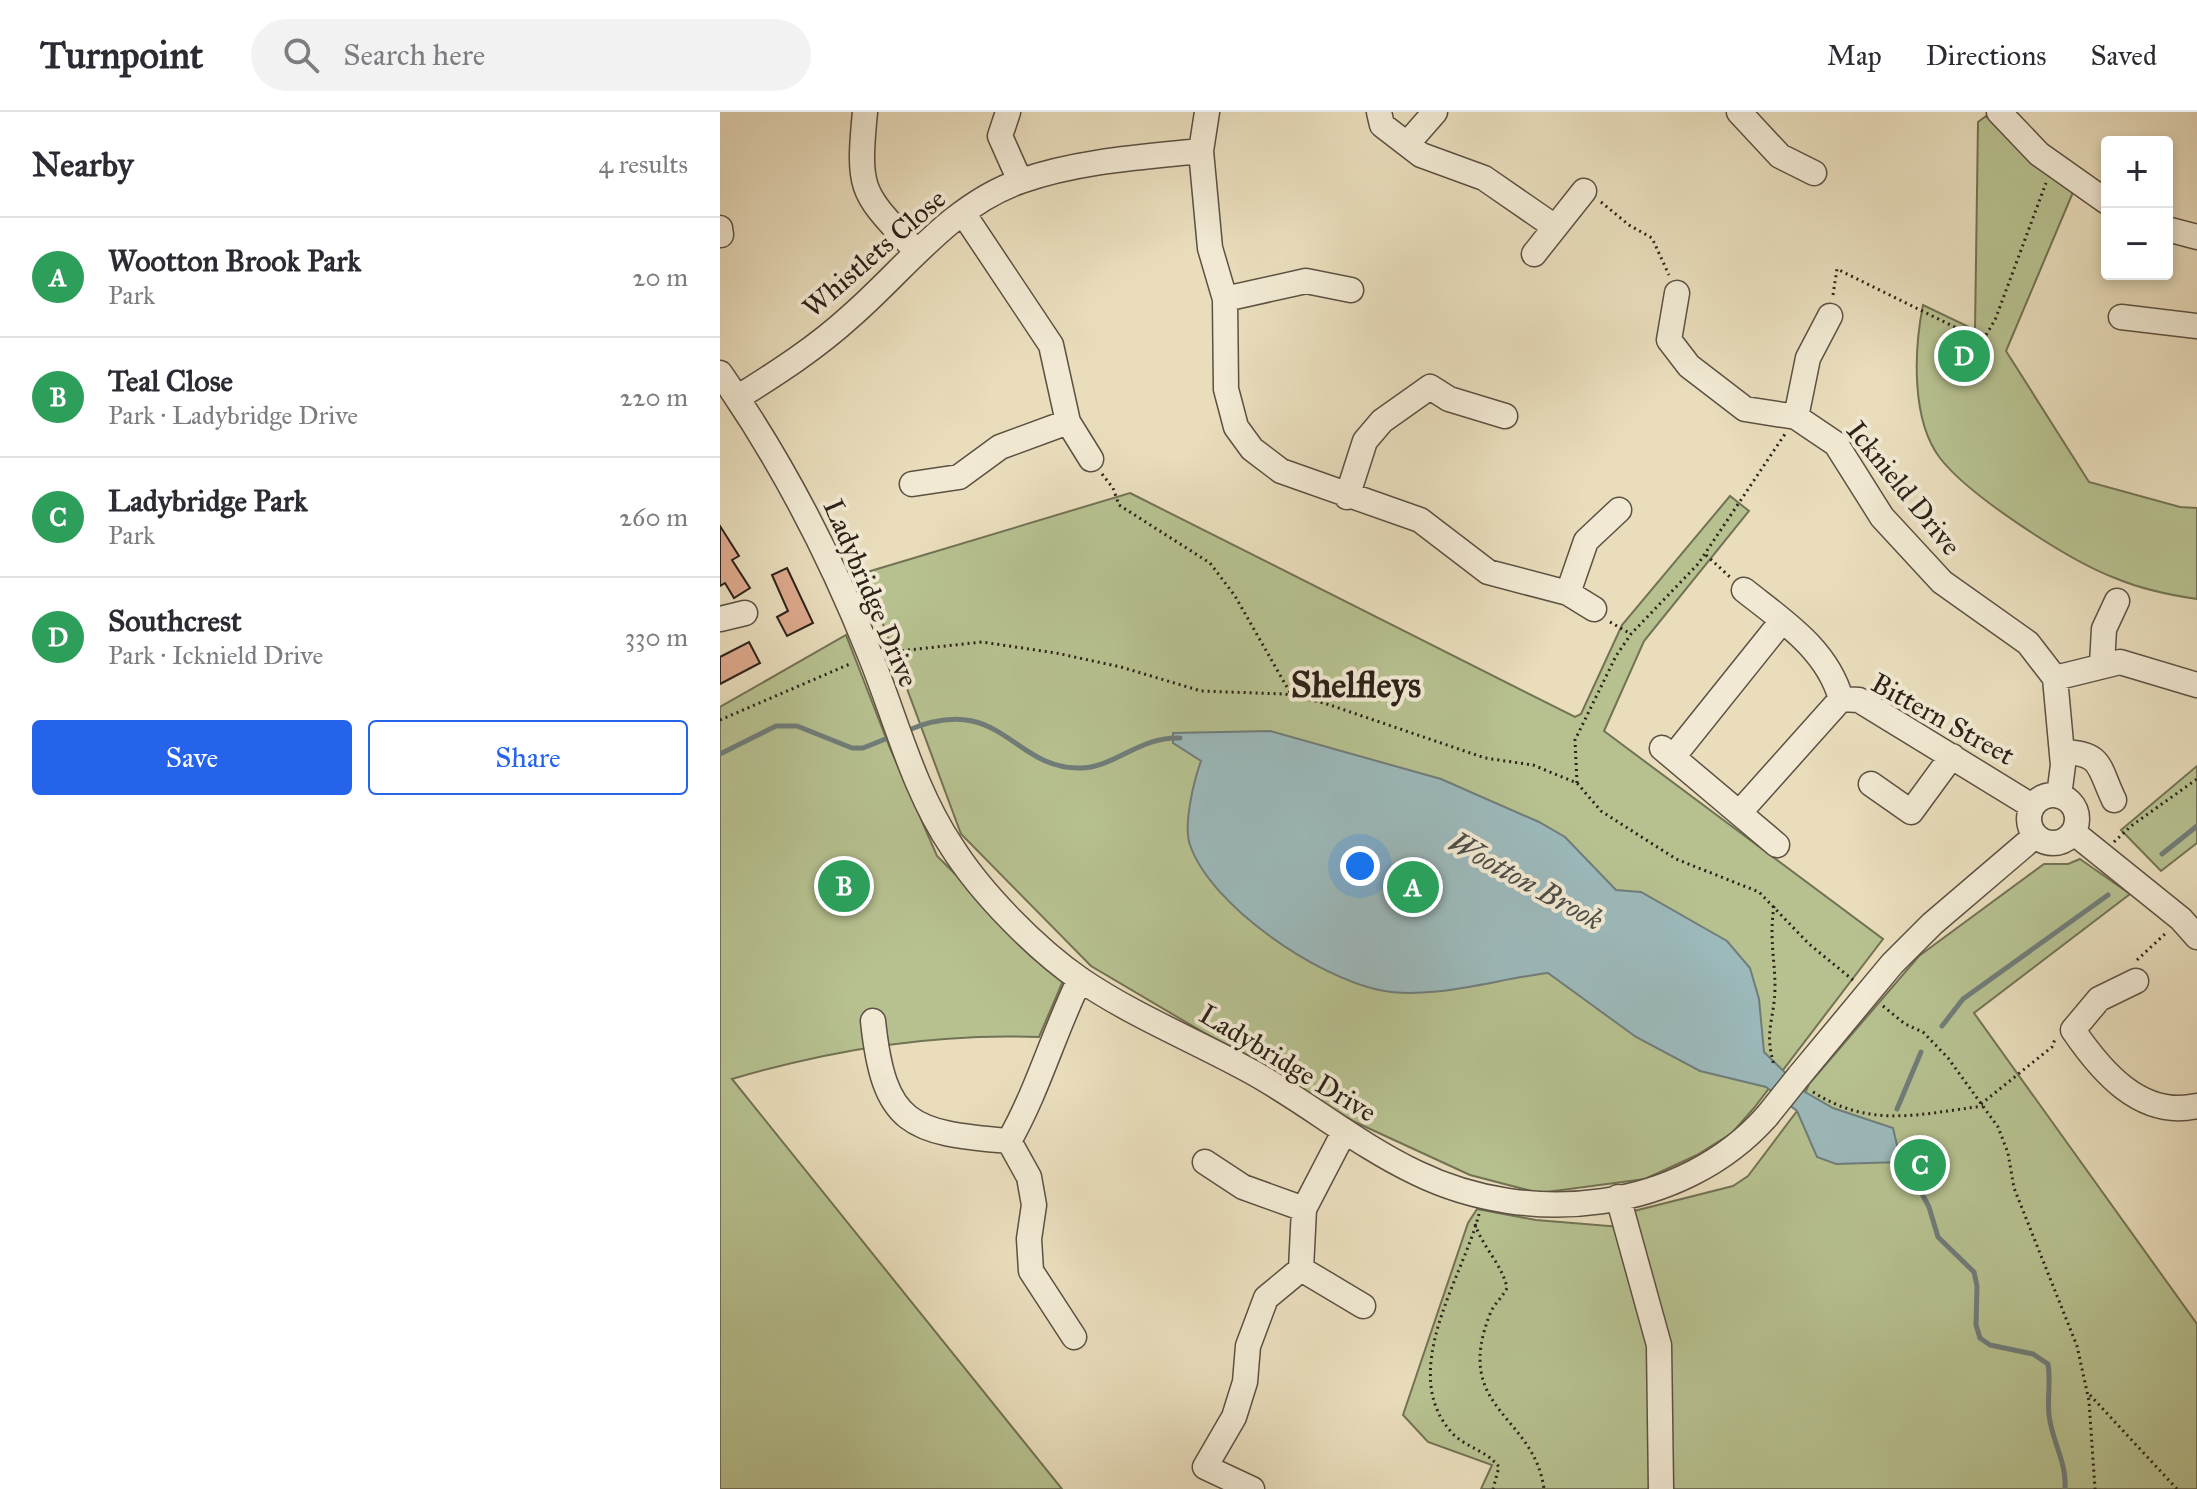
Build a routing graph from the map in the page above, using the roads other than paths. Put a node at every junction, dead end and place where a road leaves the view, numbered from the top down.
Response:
1 (865, 112) edge
2 (1008, 112) edge
3 (1207, 112) edge
4 (1379, 112) edge
5 (1435, 112) edge
6 (1739, 112) edge
7 (1999, 112) edge
8 (1407, 144) junction
9 (1201, 151) junction
10 (1814, 173) dead end
11 (1020, 181) junction
12 (1584, 191) road end
13 (2101, 198) edge
14 (963, 213) junction
15 (1555, 227) junction
16 (2173, 231) edge
17 (2197, 237) edge
18 (916, 251) junction
19 (1534, 254) dead end
20 (1351, 290) dead end
21 (1677, 293) road end
22 (1225, 299) junction
23 (1830, 316) road end
24 (2121, 317) dead end
25 (2197, 326) edge
26 (720, 373) edge
27 (737, 398) junction
28 (1505, 416) dead end
29 (1796, 417) junction
30 (1068, 422) junction
31 (1091, 459) road end
32 (912, 484) dead end
33 (1347, 497) junction
34 (1619, 510) dead end
35 (1744, 590) road end
36 (1568, 593) junction
37 (2117, 601) dead end
38 (1594, 609) road end
39 (745, 613) dead end
40 (1775, 615) junction
41 (720, 619) edge
42 (2102, 664) junction
43 (2055, 678) junction
44 (2197, 685) edge
45 (1841, 699) junction
46 (2063, 752) junction
47 (1952, 756) junction
48 (1871, 784) dead end
49 (2059, 796) junction
50 (2114, 800) dead end
51 (2032, 806) junction
52 (1740, 812) junction
53 (2073, 832) junction
54 (2035, 836) junction
55 (1777, 845) dead end
56 (2189, 928) edge
57 (1080, 979) junction
58 (2136, 981) road end
59 (873, 1021) dead end
60 (2197, 1106) edge
61 (1344, 1132) junction
62 (1009, 1141) junction
63 (1205, 1162) dead end
64 (1618, 1197) junction
65 (1304, 1209) junction
66 (1301, 1269) junction
67 (1363, 1306) dead end
68 (1074, 1337) dead end
69 (1252, 1489) edge
70 (1661, 1489) edge

1 - 18 street
2 - 11 street
3 - 9 street
4 - 8 street
5 - 8 street
6 - 10 street
7 - 13 street
8 - 15 street
9 - 11 street, Whistlets Close
9 - 22 street
11 - 14 street, Whistlets Close
12 - 15 street
14 - 18 street, Whistlets Close
14 - 30 street
15 - 19 street
16 - 17 street
18 - 27 street, Whistlets Close
20 - 22 street
21 - 29 street, Icknield Drive
22 - 33 street
23 - 29 street
24 - 25 street
26 - 27 street, Ladybridge Drive
27 - 57 street, Ladybridge Drive
28 - 33 street
29 - 43 street, Icknield Drive
30 - 31 street
30 - 32 street
33 - 36 street
34 - 36 street
35 - 40 street, Bittern Street
36 - 38 street
37 - 42 street
39 - 41 street
40 - 45 street, Bittern Street
40 - 52 street
42 - 43 street
42 - 44 street
43 - 46 street
45 - 47 street, Bittern Street
45 - 52 street
46 - 49 street
46 - 50 street
47 - 48 street
47 - 51 street, Bittern Street
49 - 51 street
49 - 53 street
51 - 54 street
52 - 55 street
53 - 54 street
53 - 56 street
54 - 64 street, Ladybridge Drive, bridge
57 - 61 street, Ladybridge Drive
57 - 62 street
58 - 60 street
59 - 62 street
61 - 64 street, Ladybridge Drive
61 - 65 street
62 - 68 street
63 - 65 street
64 - 70 street
65 - 66 street
66 - 67 street
66 - 69 street

